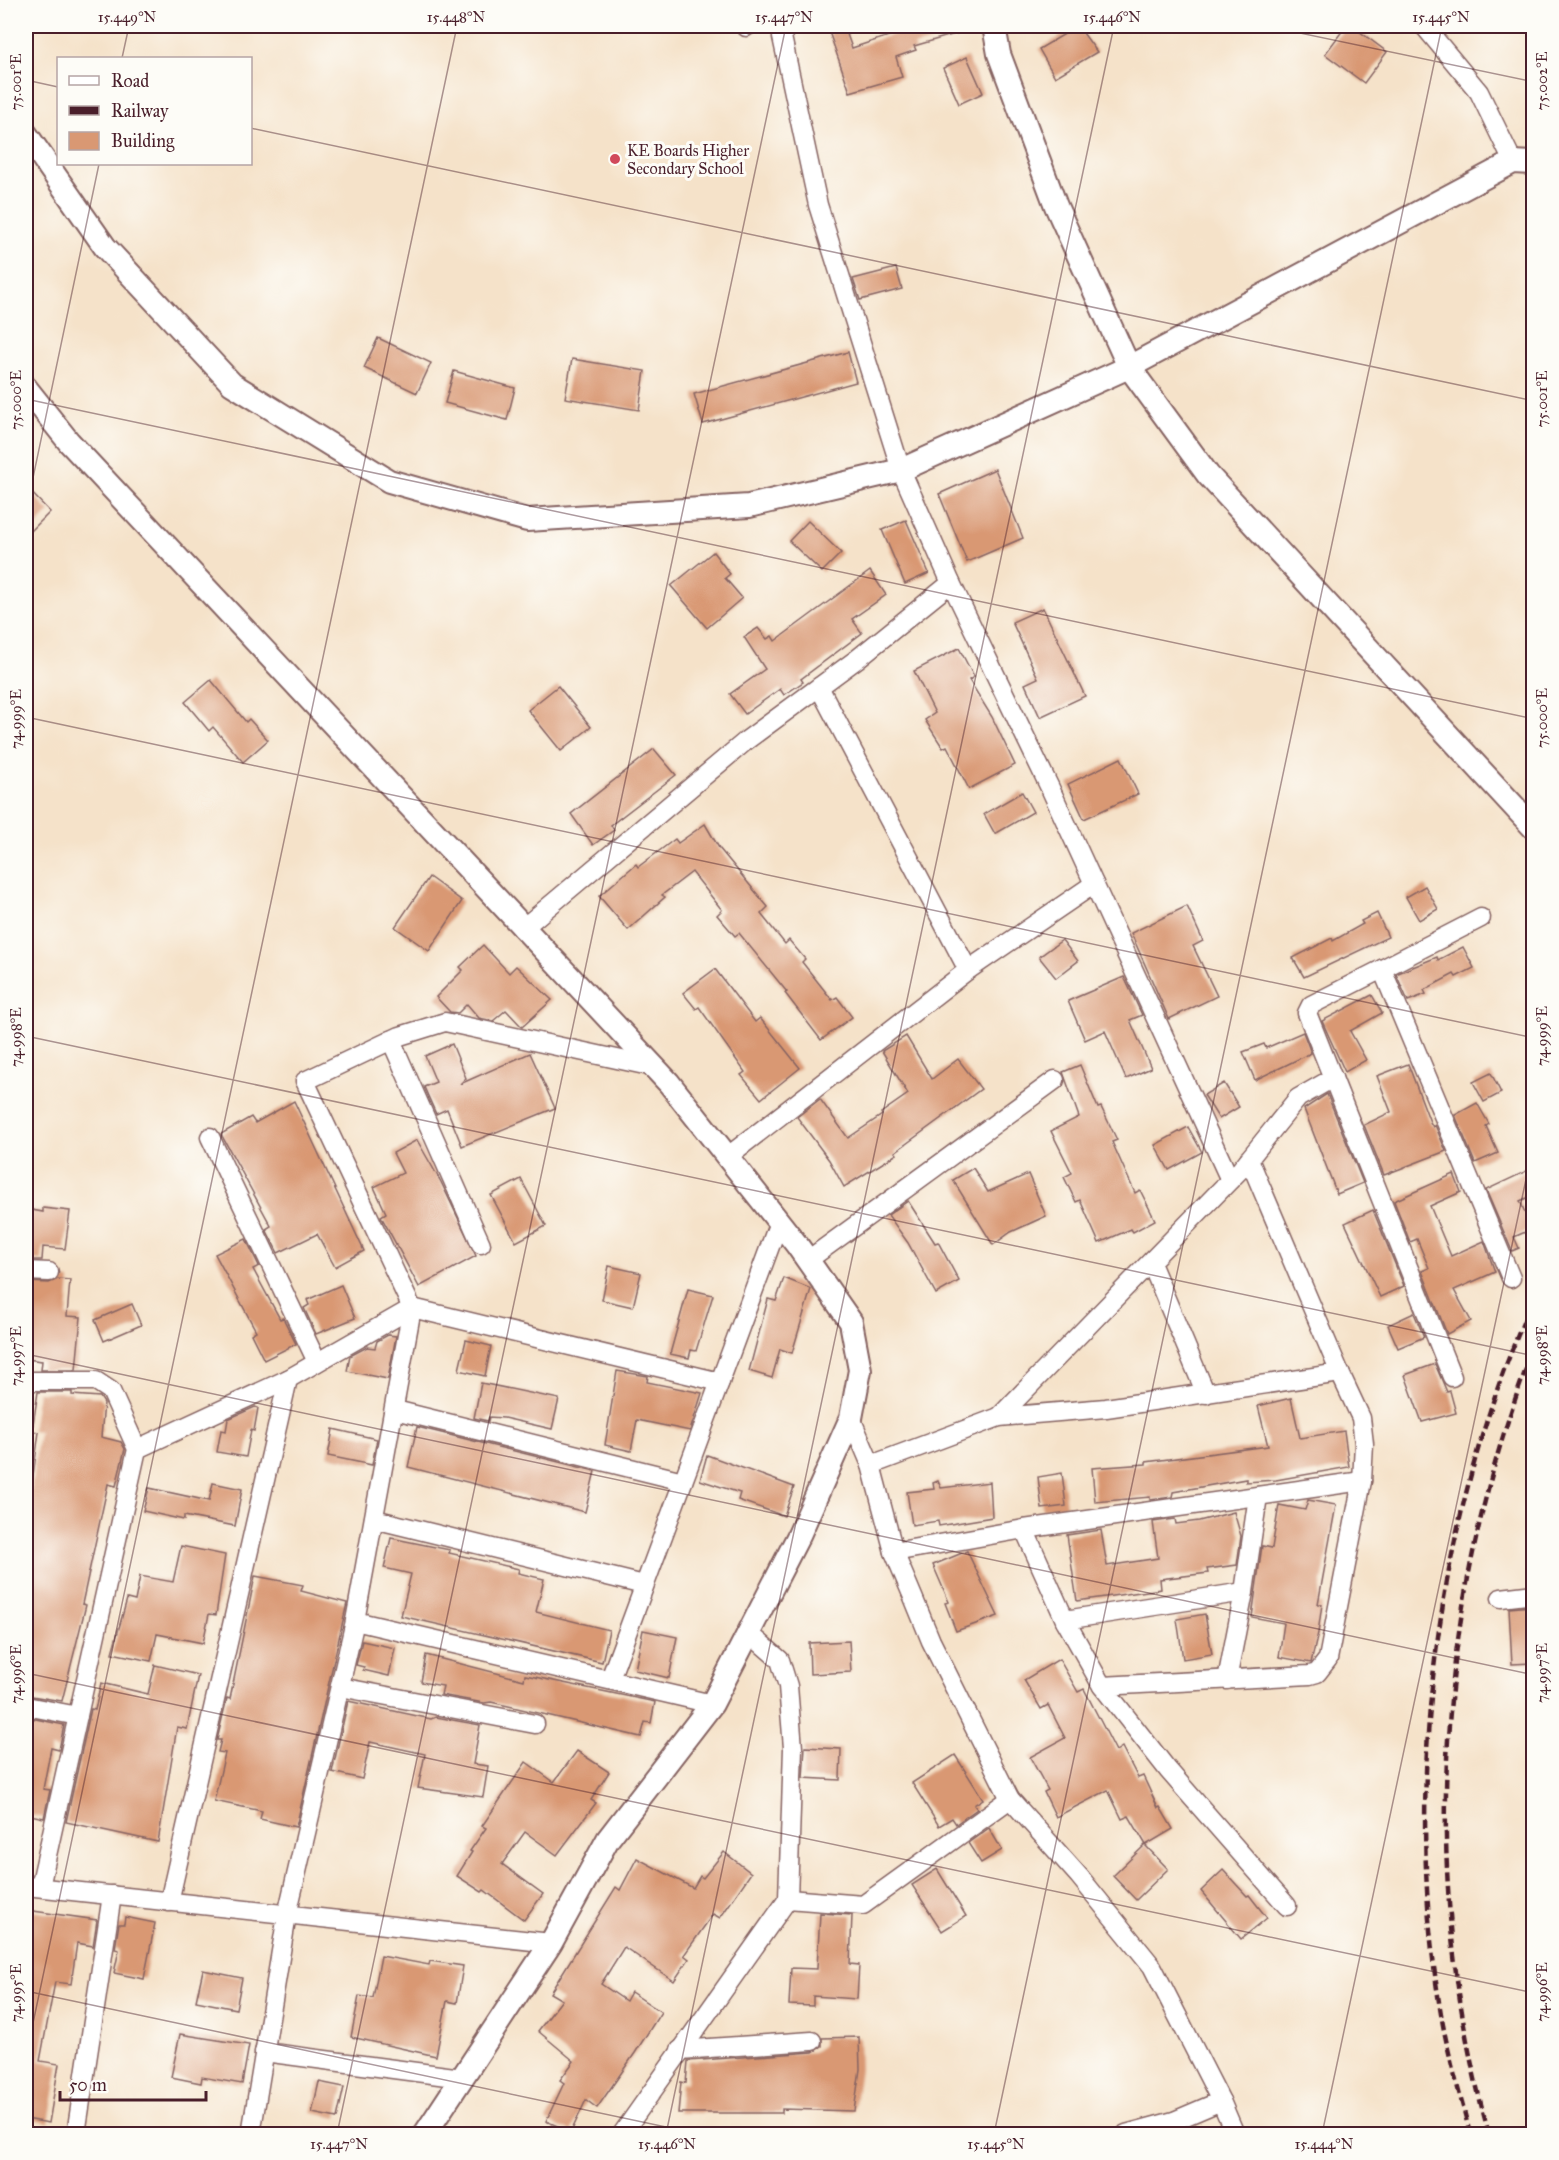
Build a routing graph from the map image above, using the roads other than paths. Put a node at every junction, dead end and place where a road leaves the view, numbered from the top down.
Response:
1 (786, 26) edge
2 (994, 26) edge
3 (1424, 26) edge
4 (26, 134) edge
5 (1523, 163) edge
6 (1129, 367) junction
7 (26, 388) edge
8 (901, 470) junction
9 (951, 583) junction
10 (819, 687) junction
11 (1533, 828) edge
12 (1094, 884) junction
13 (1481, 918) dead end
14 (522, 929) junction
15 (1382, 969) junction
16 (968, 970) junction
17 (391, 1040) junction
18 (654, 1067) junction
19 (1333, 1078) junction
20 (1055, 1080) dead end
21 (210, 1137) dead end
22 (727, 1157) junction
23 (1249, 1159) junction
24 (1230, 1180) junction
25 (779, 1222) junction
26 (481, 1244) dead end
27 (808, 1260) junction
28 (1151, 1263) junction
29 (26, 1271) edge
30 (49, 1272) dead end
31 (1510, 1278) dead end
32 (412, 1308) junction
33 (317, 1362) junction
34 (1340, 1372) junction
35 (1452, 1377) dead end
36 (288, 1379) junction
37 (26, 1381) edge
38 (720, 1382) junction
39 (1206, 1394) junction
40 (395, 1410) junction
41 (999, 1417) junction
42 (851, 1418) junction
43 (137, 1449) junction
44 (871, 1465) junction
45 (683, 1481) junction
46 (1362, 1481) junction
47 (1258, 1496) junction
48 (374, 1520) junction
49 (1024, 1529) junction
50 (894, 1552) junction
51 (645, 1585) junction
52 (1244, 1592) junction
53 (1533, 1594) edge
54 (1501, 1598) dead end
55 (1065, 1620) junction
56 (355, 1621) junction
57 (749, 1633) junction
58 (610, 1679) junction
59 (1227, 1680) junction
60 (1102, 1686) junction
61 (340, 1687) junction
62 (712, 1704) junction
63 (26, 1706) edge
64 (78, 1716) junction
65 (535, 1724) dead end
66 (1010, 1798) junction
67 (33, 1886) edge
68 (112, 1895) junction
69 (788, 1899) junction
70 (169, 1902) junction
71 (1287, 1906) dead end
72 (287, 1915) junction
73 (551, 1943) junction
74 (812, 2041) dead end
75 (680, 2050) junction
76 (264, 2052) junction
77 (462, 2078) junction
78 (1221, 2101) junction
79 (76, 2134) edge
80 (251, 2134) edge
81 (425, 2134) edge
82 (622, 2134) edge
83 (1126, 2134) edge
84 (1235, 2134) edge

1 - 8 street
2 - 6 street
3 - 5 street
4 - 8 street
5 - 6 street
6 - 8 street
6 - 11 street
7 - 14 street
8 - 9 street
9 - 10 street
9 - 12 street
10 - 14 street
10 - 16 street
12 - 16 street
12 - 24 street
13 - 15 street
14 - 18 street
15 - 19 street
15 - 31 street
16 - 22 street
17 - 18 street
17 - 26 street
17 - 32 street
18 - 22 street
19 - 23 street
19 - 35 street
20 - 27 street
21 - 33 street
22 - 25 street
23 - 24 street
23 - 34 street
24 - 28 street
25 - 27 street
25 - 38 street
27 - 42 street
28 - 39 street
28 - 41 street
29 - 30 street
32 - 33 street
32 - 38 street
32 - 40 street
33 - 36 street
34 - 39 street
34 - 46 street
36 - 43 street
36 - 70 street
37 - 43 street
38 - 45 street
39 - 41 street
40 - 45 street
40 - 48 street
41 - 44 street
42 - 44 street
42 - 57 street
43 - 64 street
44 - 50 street
45 - 51 street
46 - 47 street
46 - 59 street
47 - 49 street
47 - 52 street
48 - 51 street
48 - 56 street
49 - 50 street
49 - 55 street
50 - 66 street
51 - 58 street
52 - 55 street
52 - 59 street
53 - 54 street
55 - 60 street
56 - 58 street
56 - 61 street
57 - 62 street
57 - 69 street
58 - 62 street
59 - 60 street
60 - 71 street
61 - 65 street
61 - 72 street
62 - 73 street
63 - 64 street
64 - 67 street
66 - 69 street
66 - 78 street
67 - 68 street
68 - 70 street
68 - 79 street
69 - 75 street
70 - 72 street
72 - 73 street
72 - 76 street
73 - 77 street
74 - 75 street
75 - 82 street
76 - 77 street
76 - 80 street
77 - 81 street
78 - 83 street
78 - 84 street

